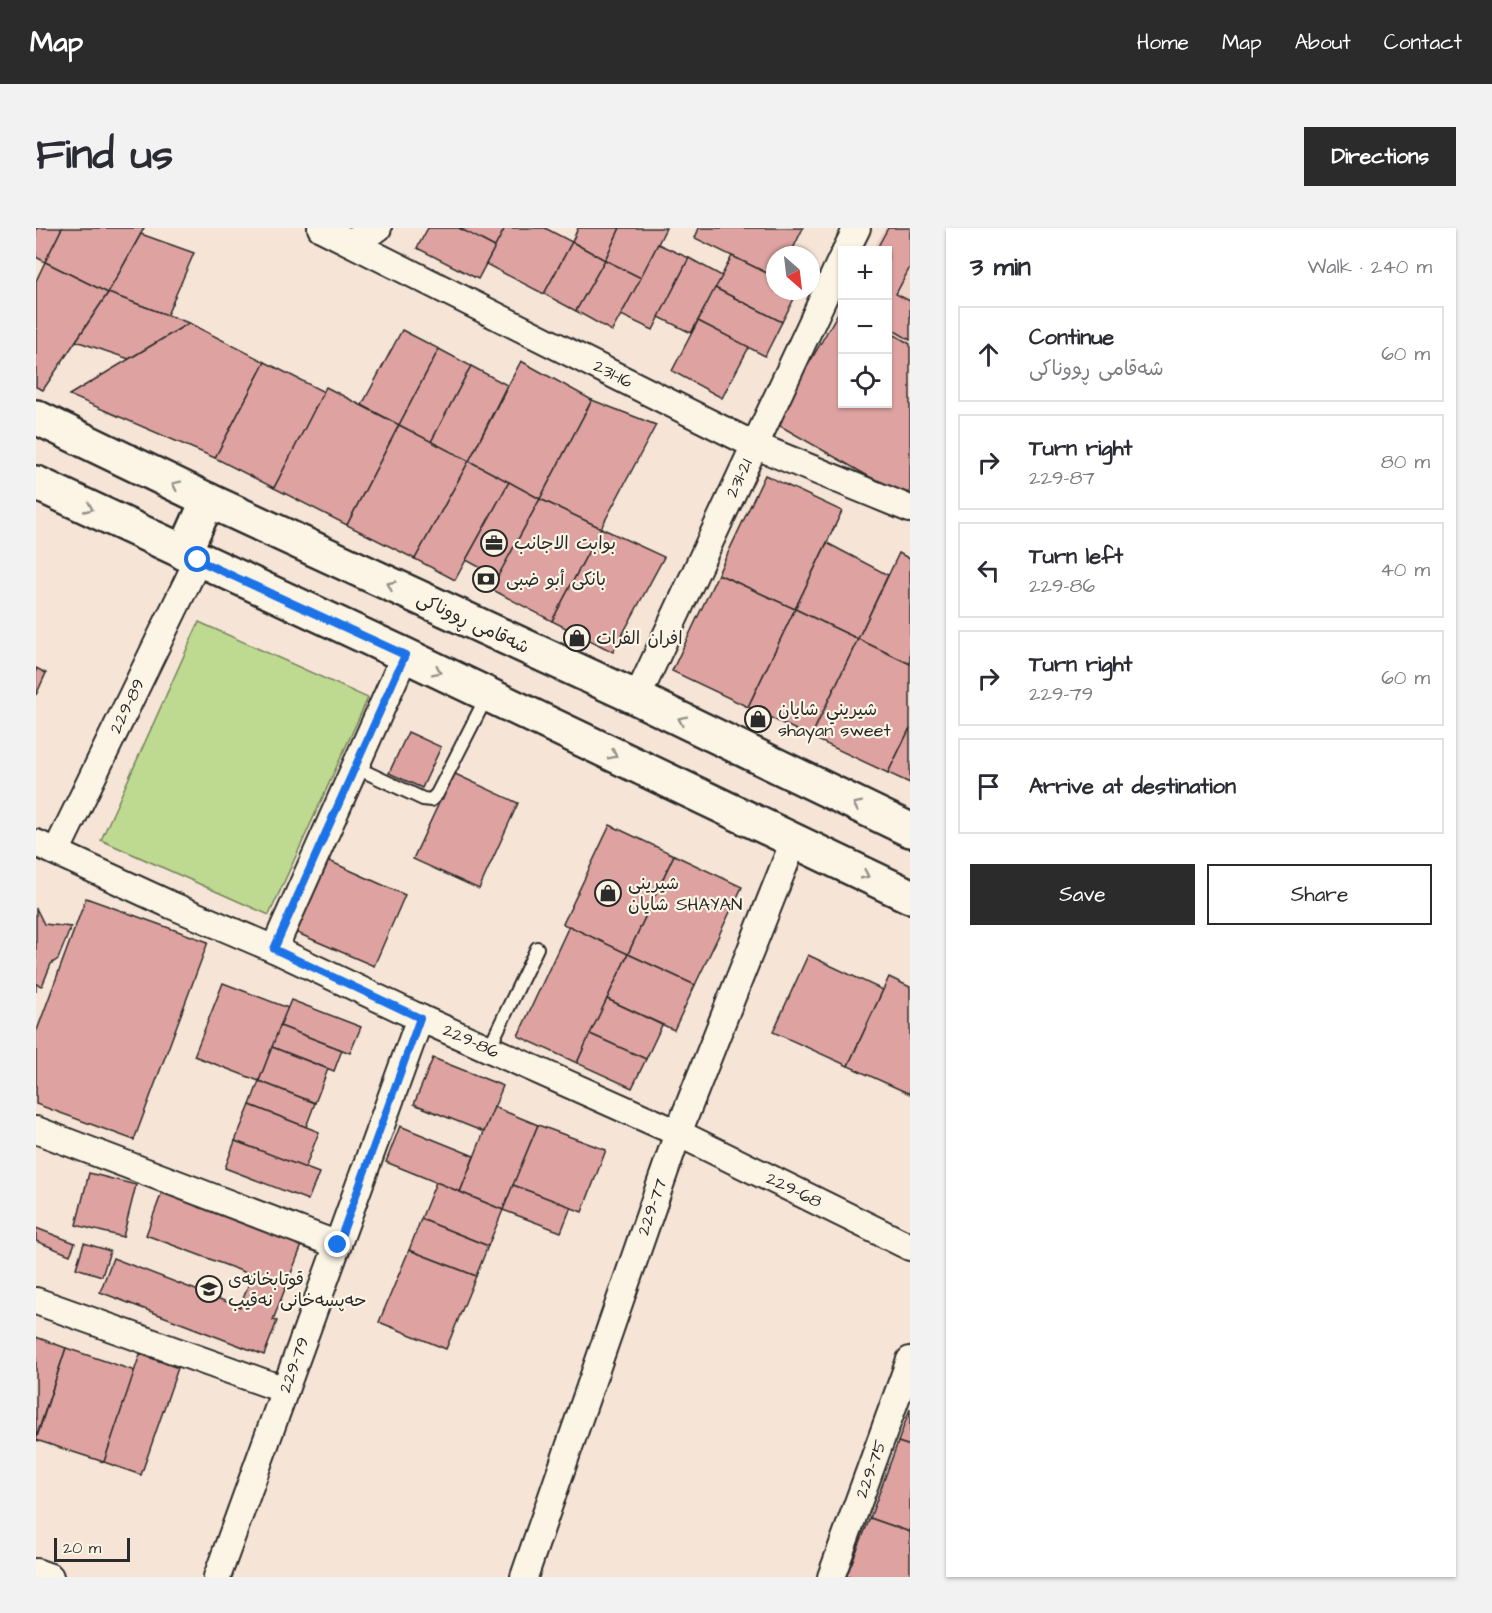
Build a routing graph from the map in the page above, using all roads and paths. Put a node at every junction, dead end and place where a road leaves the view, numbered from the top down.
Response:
1 (321, 228) edge
2 (378, 228) edge
3 (857, 228) edge
4 (350, 242) junction
5 (848, 246) edge
6 (838, 269) edge
7 (36, 417) edge
8 (754, 445) junction
9 (36, 483) edge
10 (208, 500) junction
11 (910, 509) edge
12 (191, 557) junction
13 (405, 655) junction
14 (488, 695) junction
15 (637, 698) junction
16 (355, 767) junction
17 (910, 830) edge
18 (794, 841) junction
19 (46, 848) edge
20 (910, 896) edge
21 (537, 948) dead end
22 (274, 949) junction
23 (420, 1018) junction
24 (489, 1048) junction
25 (36, 1130) edge
26 (678, 1133) junction
27 (338, 1245) junction
28 (910, 1247) edge
29 (36, 1301) edge
30 (910, 1360) edge
31 (285, 1390) junction
32 (36, 1572) edge
33 (50, 1577) edge
34 (217, 1577) edge
35 (524, 1577) edge
36 (831, 1577) edge

1 - 4 street, 231-16
2 - 4 street
3 - 5 street
4 - 8 street, 231-16
6 - 8 street, 231-21
10 -> 7 main road, شەقامی ڕووناکی
8 - 11 street, 231-16
8 - 15 street, 231-21
9 -> 12 main road
10 - 12 main road
15 -> 10 main road, شەقامی ڕووناکی
12 - 13 main road
12 - 19 street, 229-89
13 -> 14 main road
13 - 16 street
14 - 16 lane
14 -> 18 main road
17 -> 15 main road, شەقامی ڕووناکی
16 - 22 street
18 -> 20 main road
18 - 26 street, 229-77
19 - 22 street, 229-86
21 - 24 lane
22 - 23 street, 229-86
23 - 24 street, 229-86
23 - 27 street, 229-79
24 - 26 street, 229-86
25 - 27 street
26 - 28 street, 229-68
26 - 35 street, 229-77
27 - 31 street, 229-79
29 - 31 street
30 - 36 street, 229-75
31 - 34 street, 229-79
32 - 33 street

